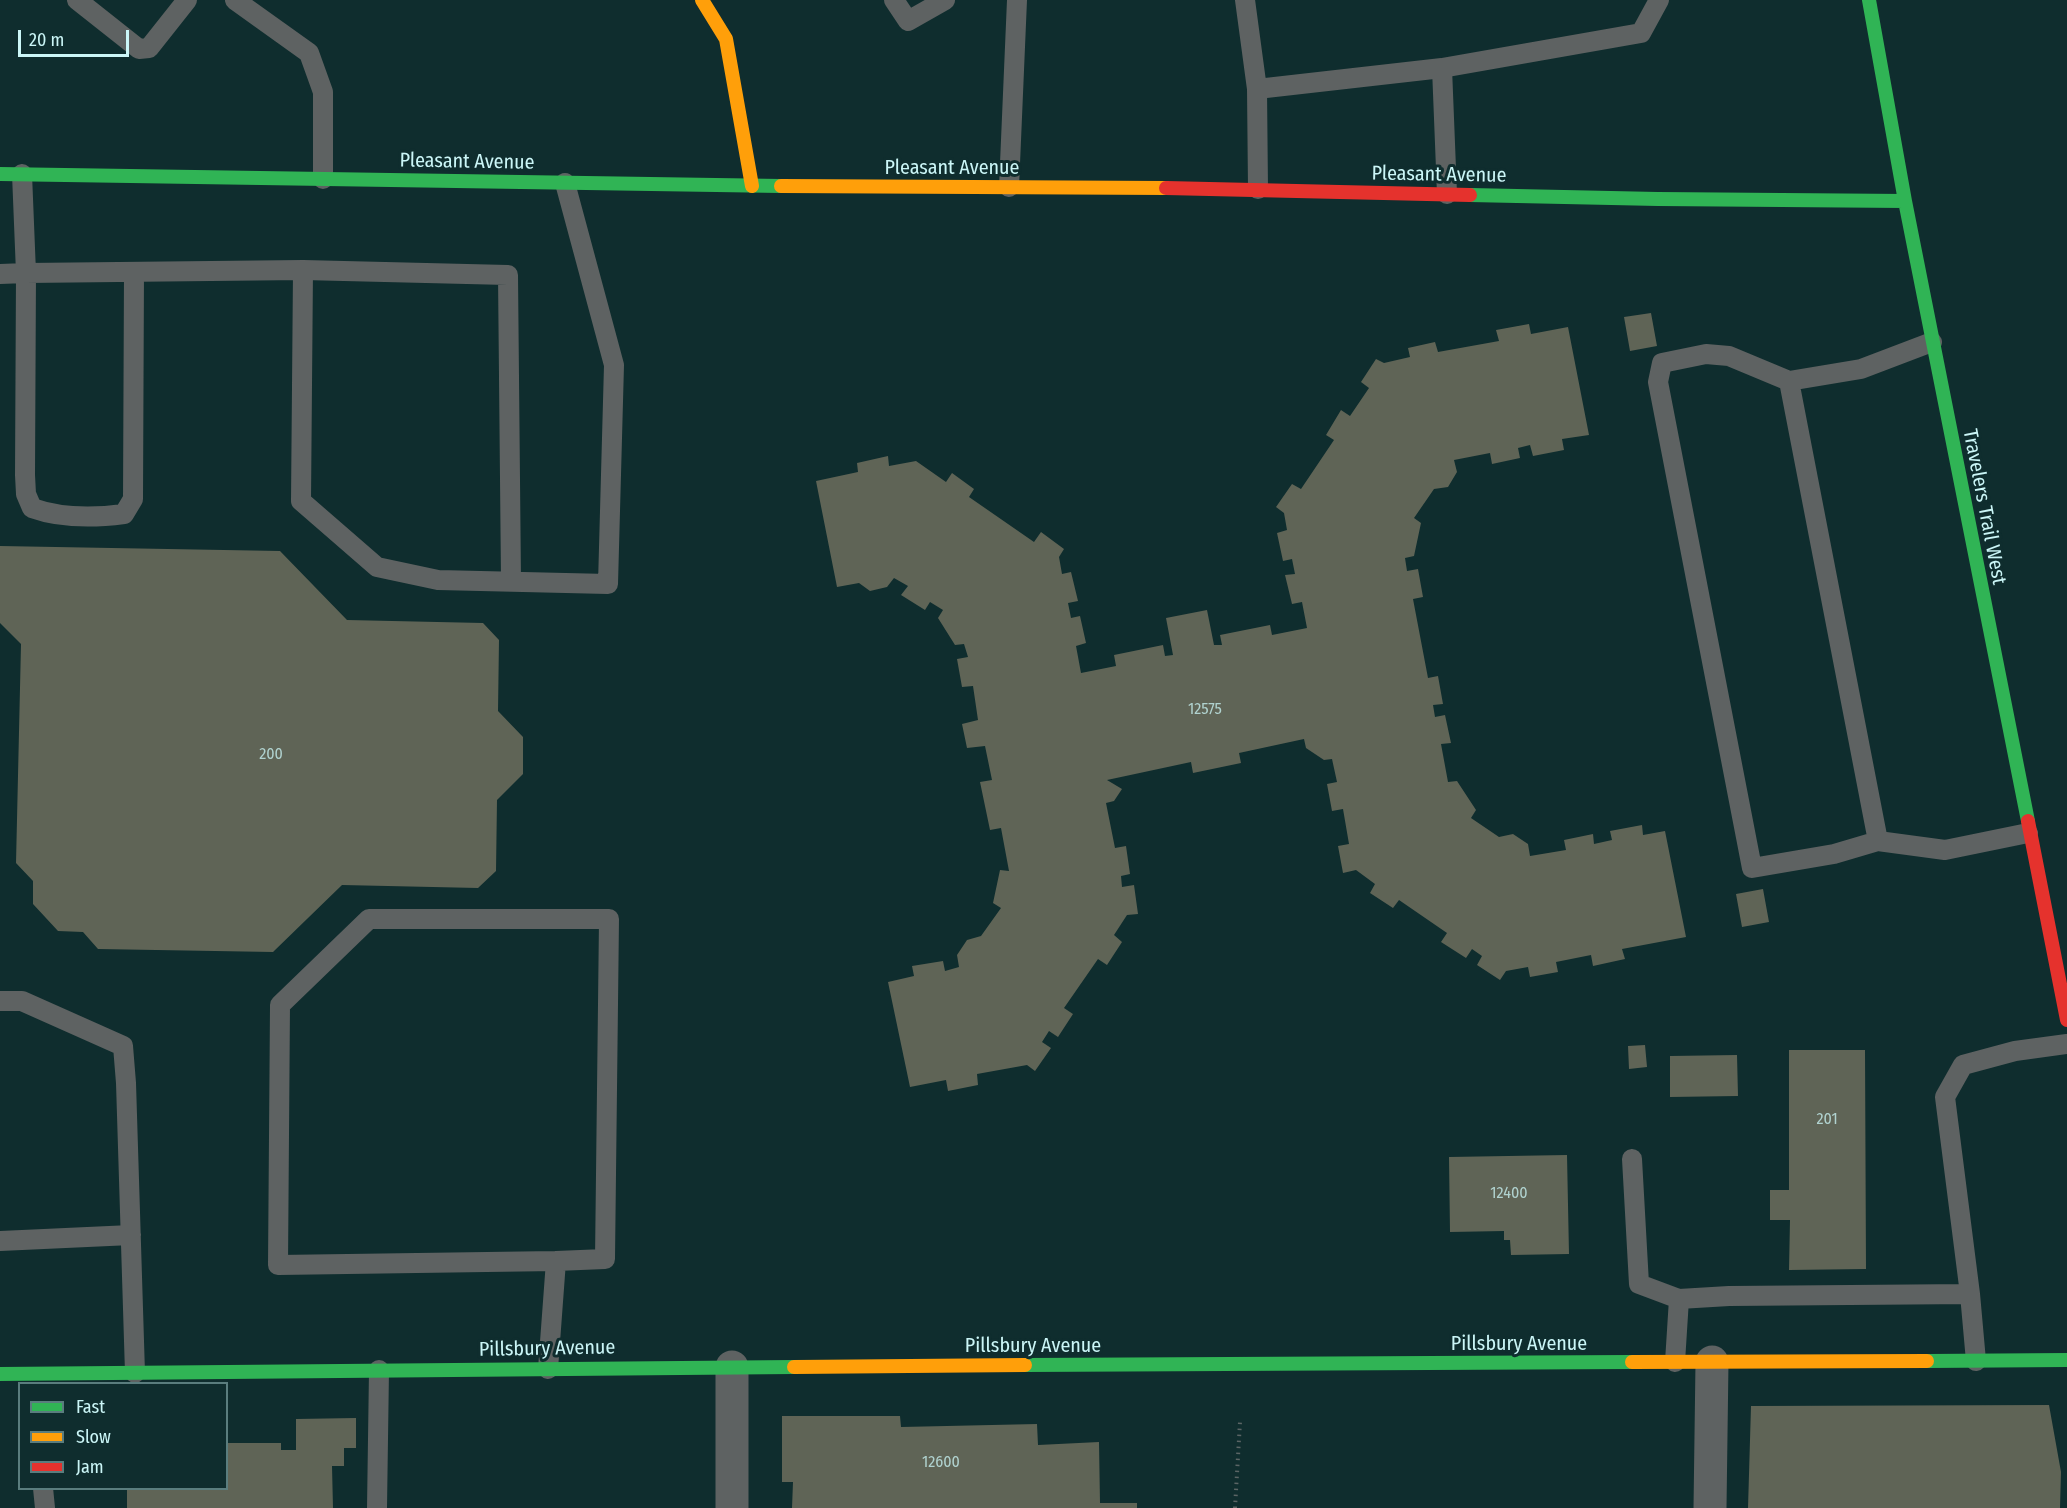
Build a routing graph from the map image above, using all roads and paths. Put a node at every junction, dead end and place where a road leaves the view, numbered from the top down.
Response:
1 (77, 0) edge
2 (187, 0) edge
3 (234, 0) edge
4 (702, 0) edge
5 (894, 0) edge
6 (945, 0) edge
7 (1017, 0) edge
8 (1245, 0) edge
9 (1659, 0) edge
10 (1869, 0) edge
11 (1442, 68) junction
12 (1257, 89) junction
13 (0, 174) edge
14 (22, 174) junction
15 (323, 179) junction
16 (565, 183) junction
17 (752, 186) junction
18 (1009, 187) junction
19 (1258, 189) junction
20 (1447, 195) junction
21 (1905, 201) junction
22 (303, 270) junction
23 (134, 272) junction
24 (26, 273) junction
25 (0, 274) edge
26 (1932, 342) junction
27 (1789, 381) junction
28 (511, 581) junction
29 (2028, 833) junction
30 (1878, 841) junction
31 (0, 1001) edge
32 (2067, 1020) edge
33 (2067, 1044) edge
34 (1632, 1159) dead end
35 (131, 1235) junction
36 (0, 1241) edge
37 (556, 1261) junction
38 (1970, 1294) junction
39 (1679, 1299) junction
40 (2067, 1360) edge
41 (1976, 1361) junction
42 (1675, 1362) junction
43 (1712, 1362) junction
44 (732, 1367) junction
45 (548, 1369) junction
46 (379, 1370) junction
47 (135, 1373) junction
48 (0, 1374) edge
49 (33, 1378) edge
50 (1240, 1422) dead end
51 (43, 1490) edge
52 (45, 1508) edge
53 (377, 1508) edge
54 (732, 1508) edge
55 (1235, 1508) edge
56 (1710, 1508) edge

1 - 2 lane
3 - 15 lane
4 - 17 street
5 - 6 lane
7 - 18 lane
8 - 12 lane
9 - 11 lane
10 - 21 street, Travelers Trail West
11 - 12 lane
11 - 20 lane
12 - 19 lane
13 - 14 street, Pleasant Avenue
14 - 15 street, Pleasant Avenue
14 - 24 lane
15 - 16 street, Pleasant Avenue
16 - 17 street, Pleasant Avenue
16 - 28 lane
17 - 18 street, Pleasant Avenue
18 - 19 street, Pleasant Avenue
19 - 20 street, Pleasant Avenue
20 - 21 street, Pleasant Avenue
21 - 26 street, Travelers Trail West
22 - 23 lane
22 - 28 lane
22 - 28 lane
23 - 24 lane
23 - 24 lane
24 - 25 lane
26 - 27 lane
26 - 29 street, Travelers Trail West
27 - 30 lane
27 - 30 lane
29 - 30 lane
29 - 32 street, Travelers Trail West
31 - 35 lane
33 - 38 lane
34 - 39 lane
35 - 36 lane
35 - 47 lane
37 - 37 lane
37 - 45 lane
38 - 39 lane
38 - 41 lane
39 - 42 lane
40 - 41 street, Pillsbury Avenue
41 - 43 street, Pillsbury Avenue
42 - 43 street, Pillsbury Avenue
42 - 44 street, Pillsbury Avenue
43 - 56 street
44 - 45 street, Pillsbury Avenue
44 - 54 street
45 - 46 street, Pillsbury Avenue
46 - 47 street, Pillsbury Avenue
46 - 53 lane
47 - 49 street, Pillsbury Avenue
48 - 49 street, Pillsbury Avenue
50 - 55 path
51 - 52 lane

